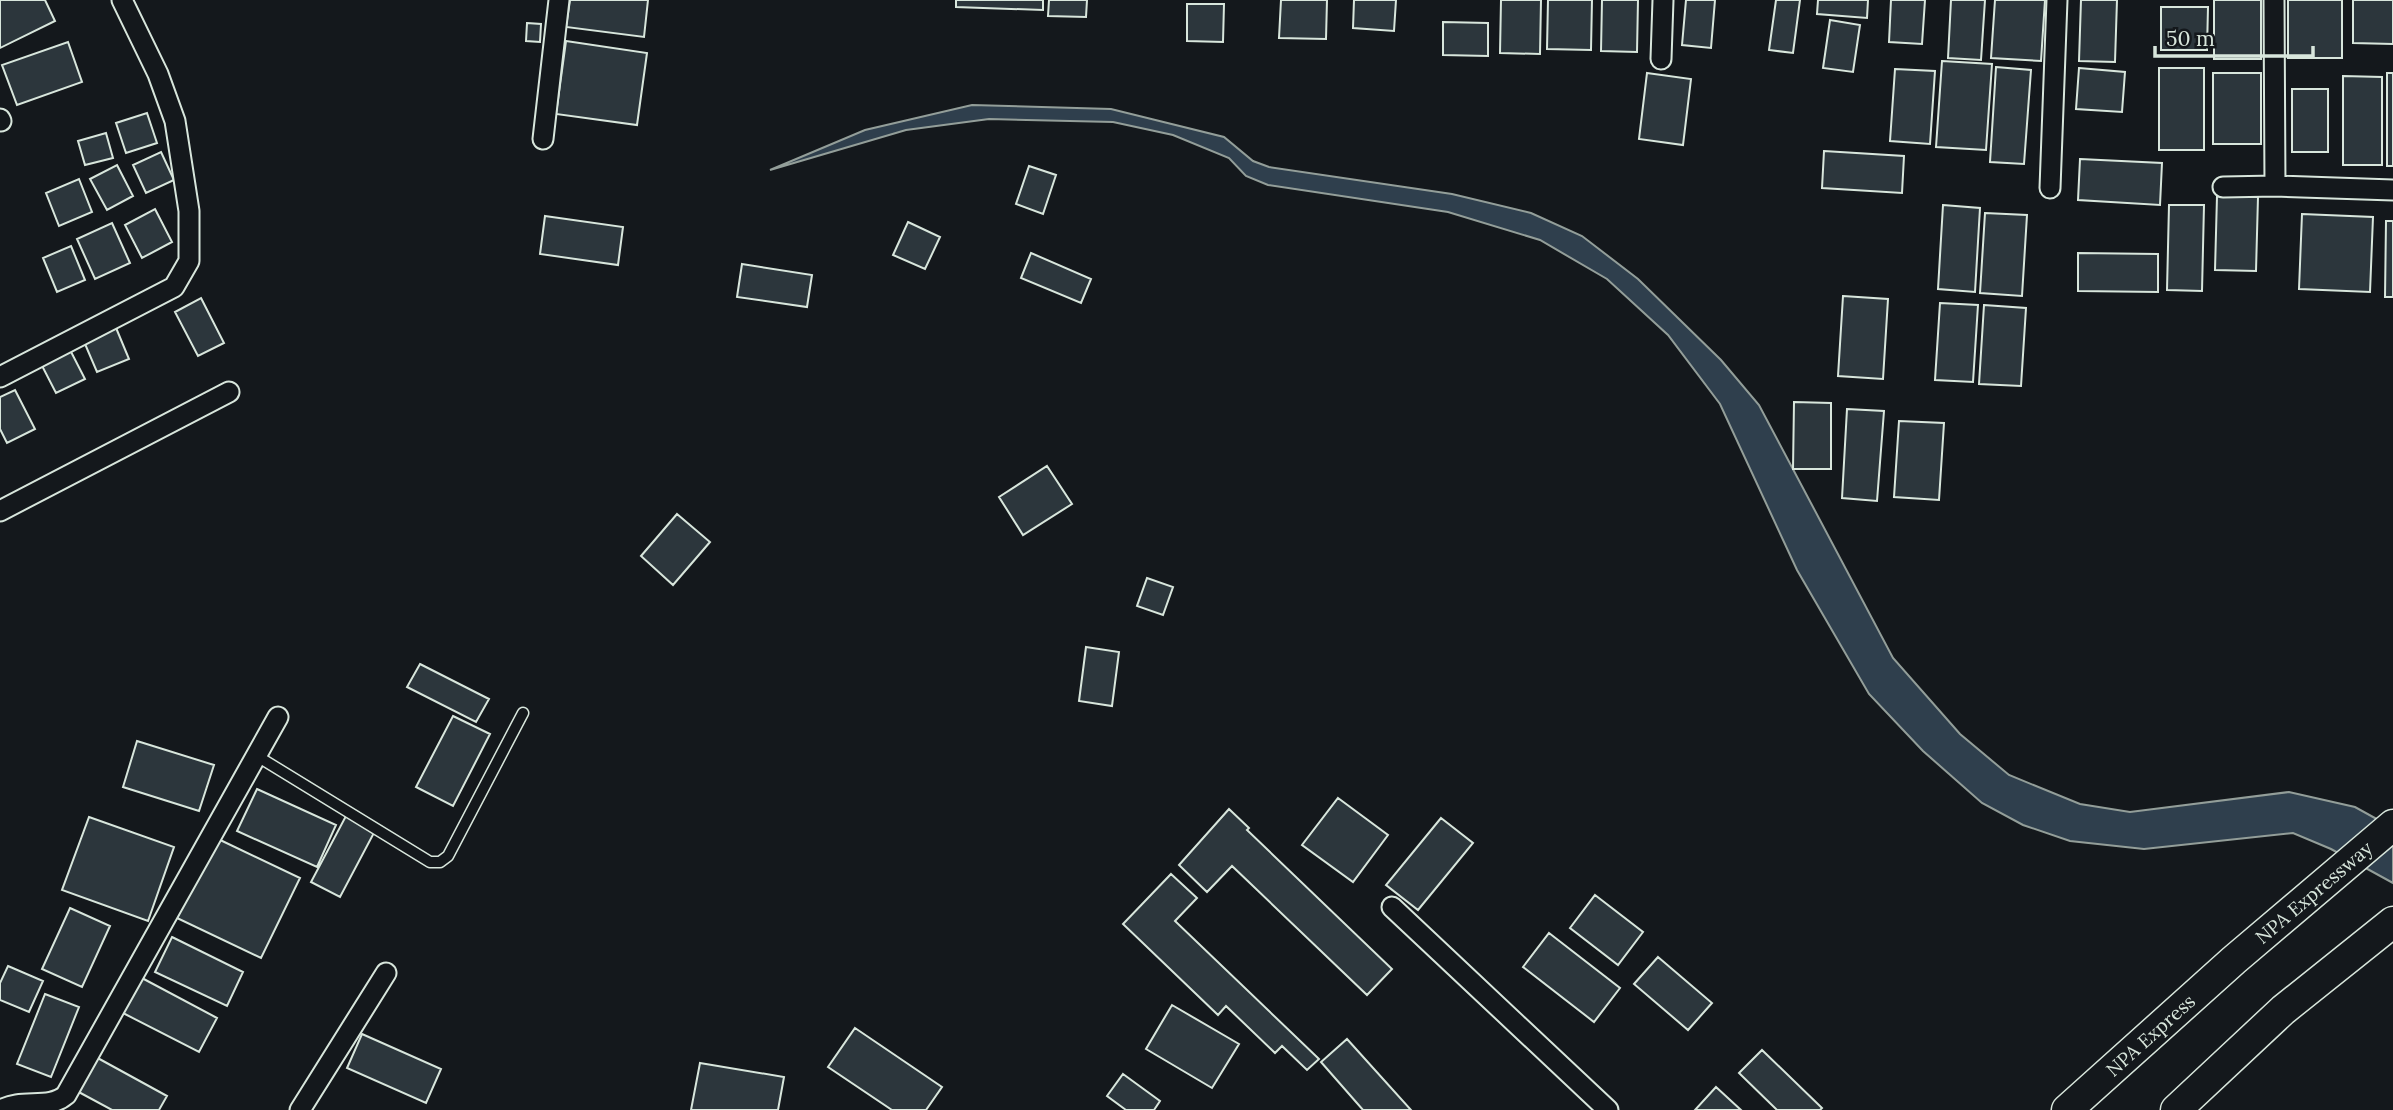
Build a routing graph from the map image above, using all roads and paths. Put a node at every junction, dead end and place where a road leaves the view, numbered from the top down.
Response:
1 (122, 0) edge
2 (559, 0) edge
3 (1662, 0) edge
4 (2057, 0) edge
5 (2274, 0) edge
6 (1661, 59) dead end
7 (543, 139) dead end
8 (2275, 186) junction
9 (2223, 187) dead end
10 (2050, 188) dead end
11 (2393, 190) edge
12 (0, 377) edge
13 (229, 392) dead end
14 (0, 511) edge
15 (523, 713) dead end
16 (278, 717) dead end
17 (257, 756) junction
18 (2393, 825) edge
19 (1392, 907) dead end
20 (2393, 922) edge
21 (2234, 960) joint
22 (386, 973) dead end
23 (1, 1110) edge
24 (300, 1110) edge
25 (1608, 1110) edge
26 (2067, 1110) edge
27 (2176, 1110) edge

1 - 12 street
2 - 7 street
3 - 6 street
4 - 10 street
5 - 8 street
8 - 9 street
8 - 11 street
13 - 14 street
15 - 17 lane
16 - 17 street
17 - 23 street
18 - 21 main road, NPA Expressway
19 - 25 street
20 - 27 main road
21 - 26 main road, NPA Express
22 - 24 street

